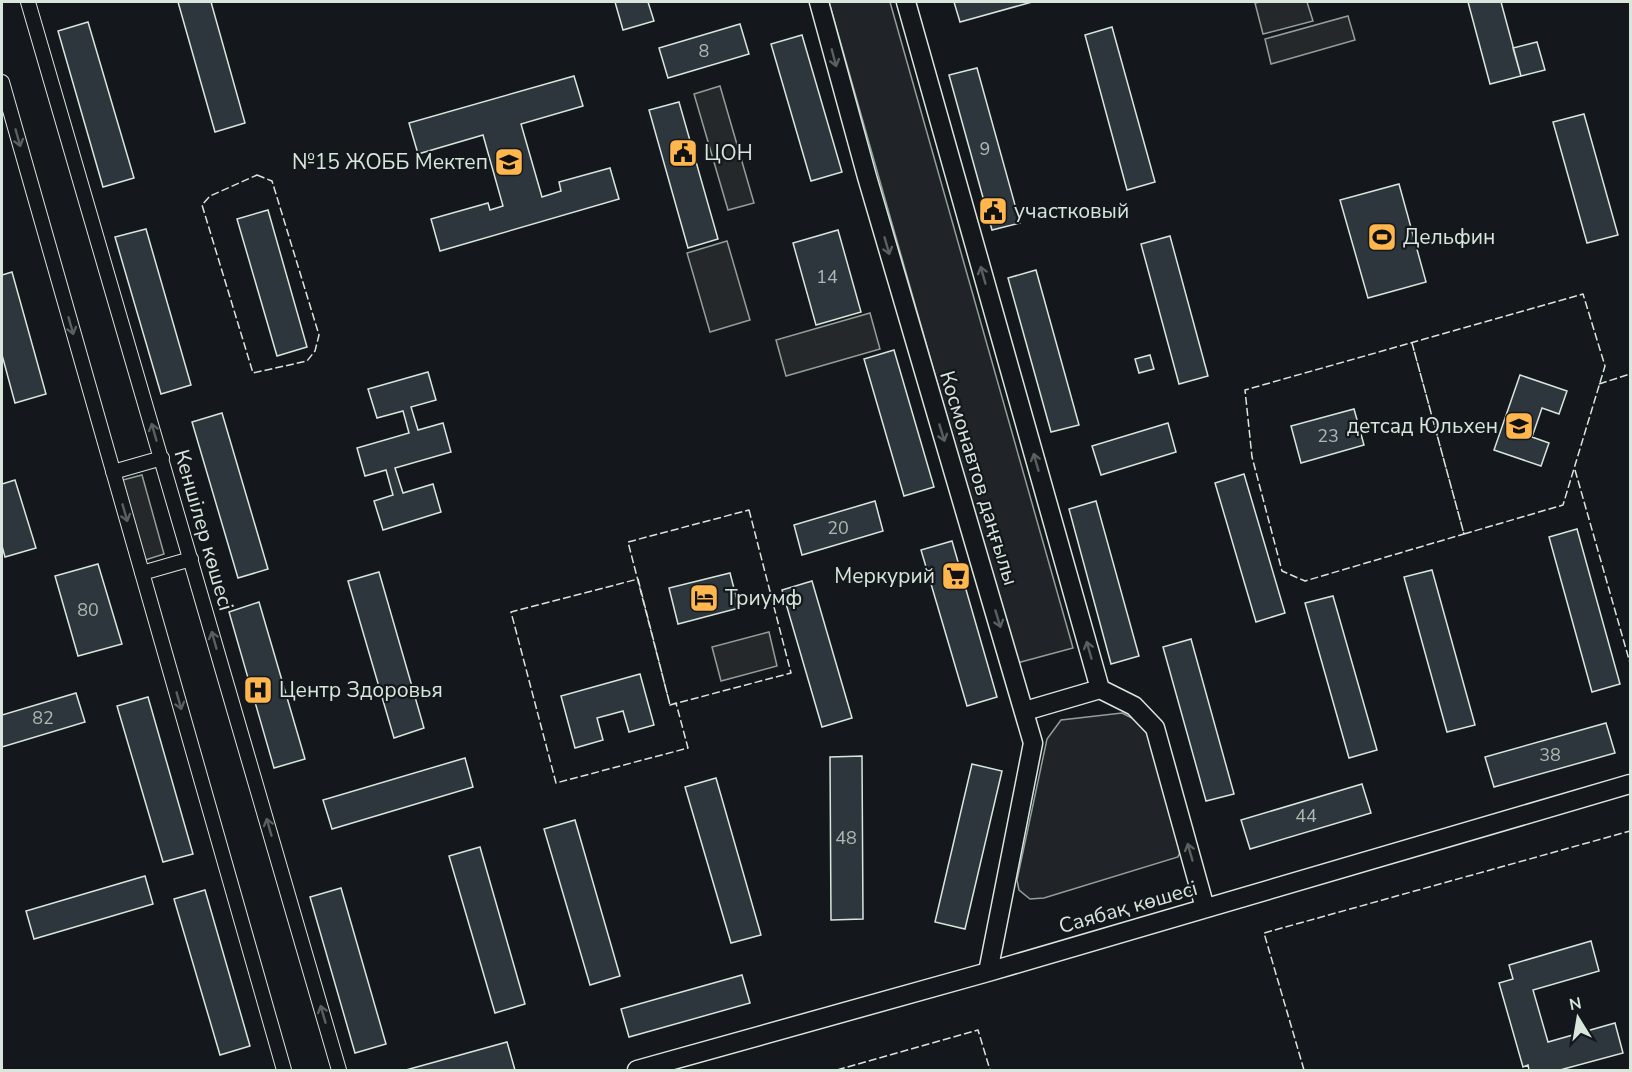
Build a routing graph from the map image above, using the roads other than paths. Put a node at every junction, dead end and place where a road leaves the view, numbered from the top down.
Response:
1 (28, 2) edge
2 (819, 2) edge
3 (906, 2) edge
4 (2, 82) edge
5 (162, 458) junction
6 (113, 472) junction
7 (191, 559) junction
8 (142, 573) junction
9 (1100, 689) junction
10 (1025, 711) junction
11 (1630, 784) edge
12 (1206, 908) junction
13 (988, 972) junction
14 (284, 1071) edge
15 (339, 1071) edge
16 (637, 1071) edge

5 -> 1 street, Кеншілер көшесі
2 -> 10 street, Космонавтов даңғылы
9 -> 3 street
4 -> 6 street
5 - 6 street
5 - 7 street, Кеншілер көшесі
6 -> 8 street
7 - 8 street
15 -> 7 street, Кеншілер көшесі
8 -> 14 street
9 - 10 street
12 -> 9 street
10 - 13 street, Космонавтов даңғылы
11 - 12 street, Саябақ көшесі
12 - 13 street, Саябақ көшесі
13 - 16 street, Саябақ көшесі

